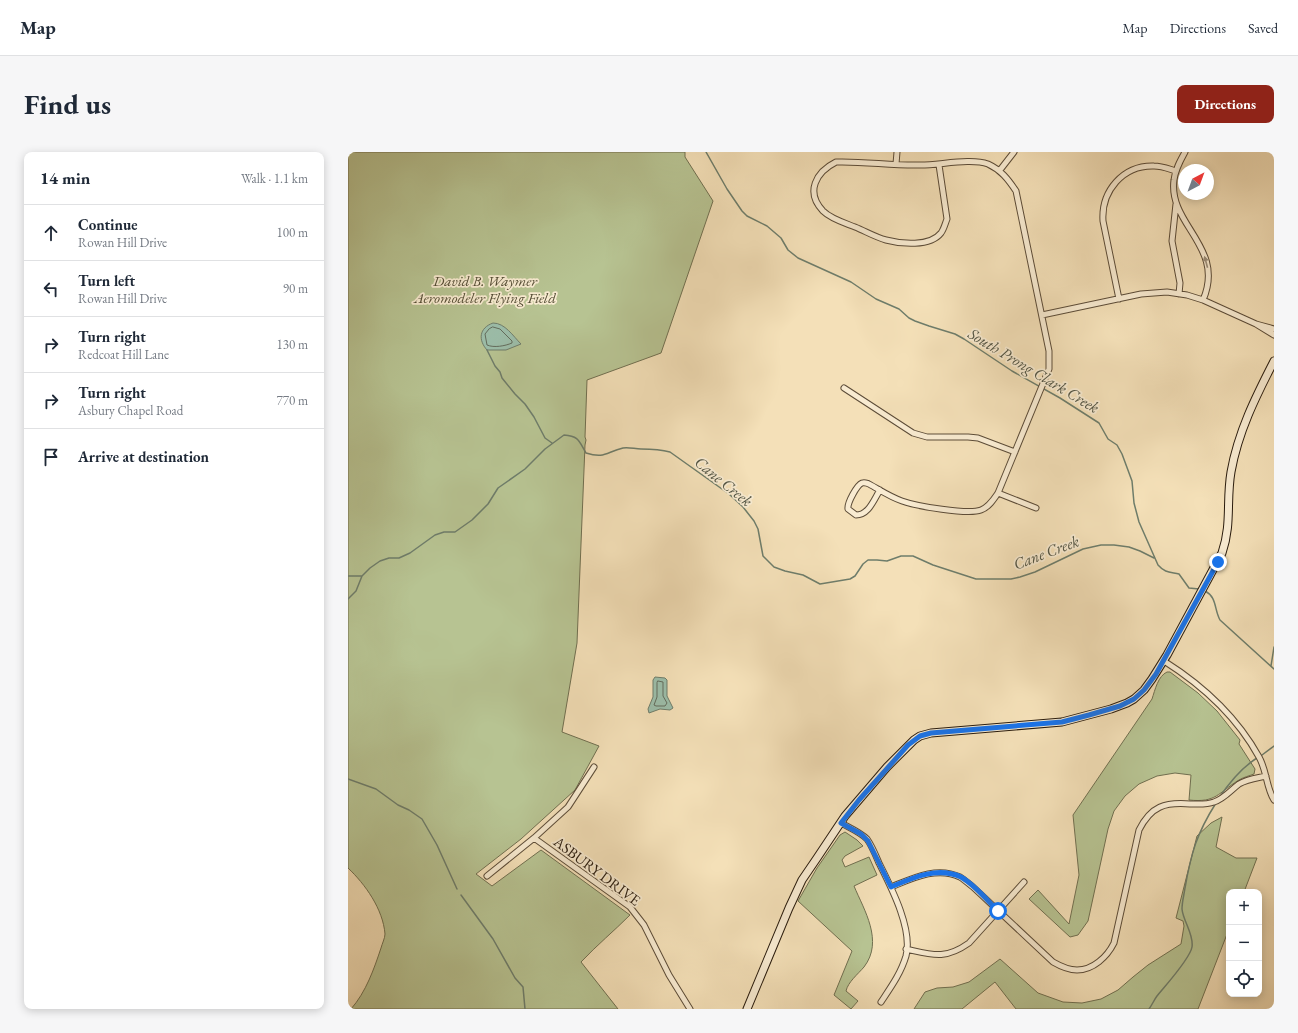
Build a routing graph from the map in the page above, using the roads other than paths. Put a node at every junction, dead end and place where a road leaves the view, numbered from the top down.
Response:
1 (897, 152) edge
2 (1014, 152) edge
3 (1185, 152) edge
4 (896, 164) junction
5 (939, 165) junction
6 (1000, 170) junction
7 (1176, 171) junction
8 (1176, 203) junction
9 (1179, 294) junction
10 (1119, 299) junction
11 (1203, 300) junction
12 (1042, 315) junction
13 (1256, 324) junction
14 (1274, 330) edge
15 (1274, 335) edge
16 (1274, 361) edge
17 (844, 388) dead end
18 (1015, 452) junction
19 (880, 490) junction
20 (998, 492) junction
21 (1036, 508) dead end
22 (1164, 660) junction
23 (594, 767) dead end
24 (1266, 776) junction
25 (1274, 800) edge
26 (841, 823) junction
27 (534, 838) junction
28 (487, 876) dead end
29 (1024, 882) dead end
30 (891, 887) junction
31 (998, 911) junction
32 (906, 949) junction
33 (881, 1002) dead end
34 (690, 1009) edge
35 (747, 1009) edge

1 - 4 street
2 - 6 street
3 - 7 street
4 - 5 street
4 - 5 street
5 - 6 street
6 - 12 street
7 - 8 street
7 - 10 street
8 - 9 street
11 -> 8 street
9 - 10 street
9 - 11 street
10 - 12 street
11 - 13 street
12 - 18 street
13 - 14 street
13 - 15 street
16 - 22 main road
17 - 18 street
18 - 20 street
19 - 19 street
19 - 20 street
20 - 21 street
22 - 24 street
22 - 26 main road
23 - 27 street
24 - 25 street
24 - 31 street
26 - 30 street
26 - 35 main road
27 - 28 street
27 - 34 street, ASBURY DRIVE
29 - 31 street
30 - 31 street
30 - 32 street
31 - 32 street
32 - 33 street

